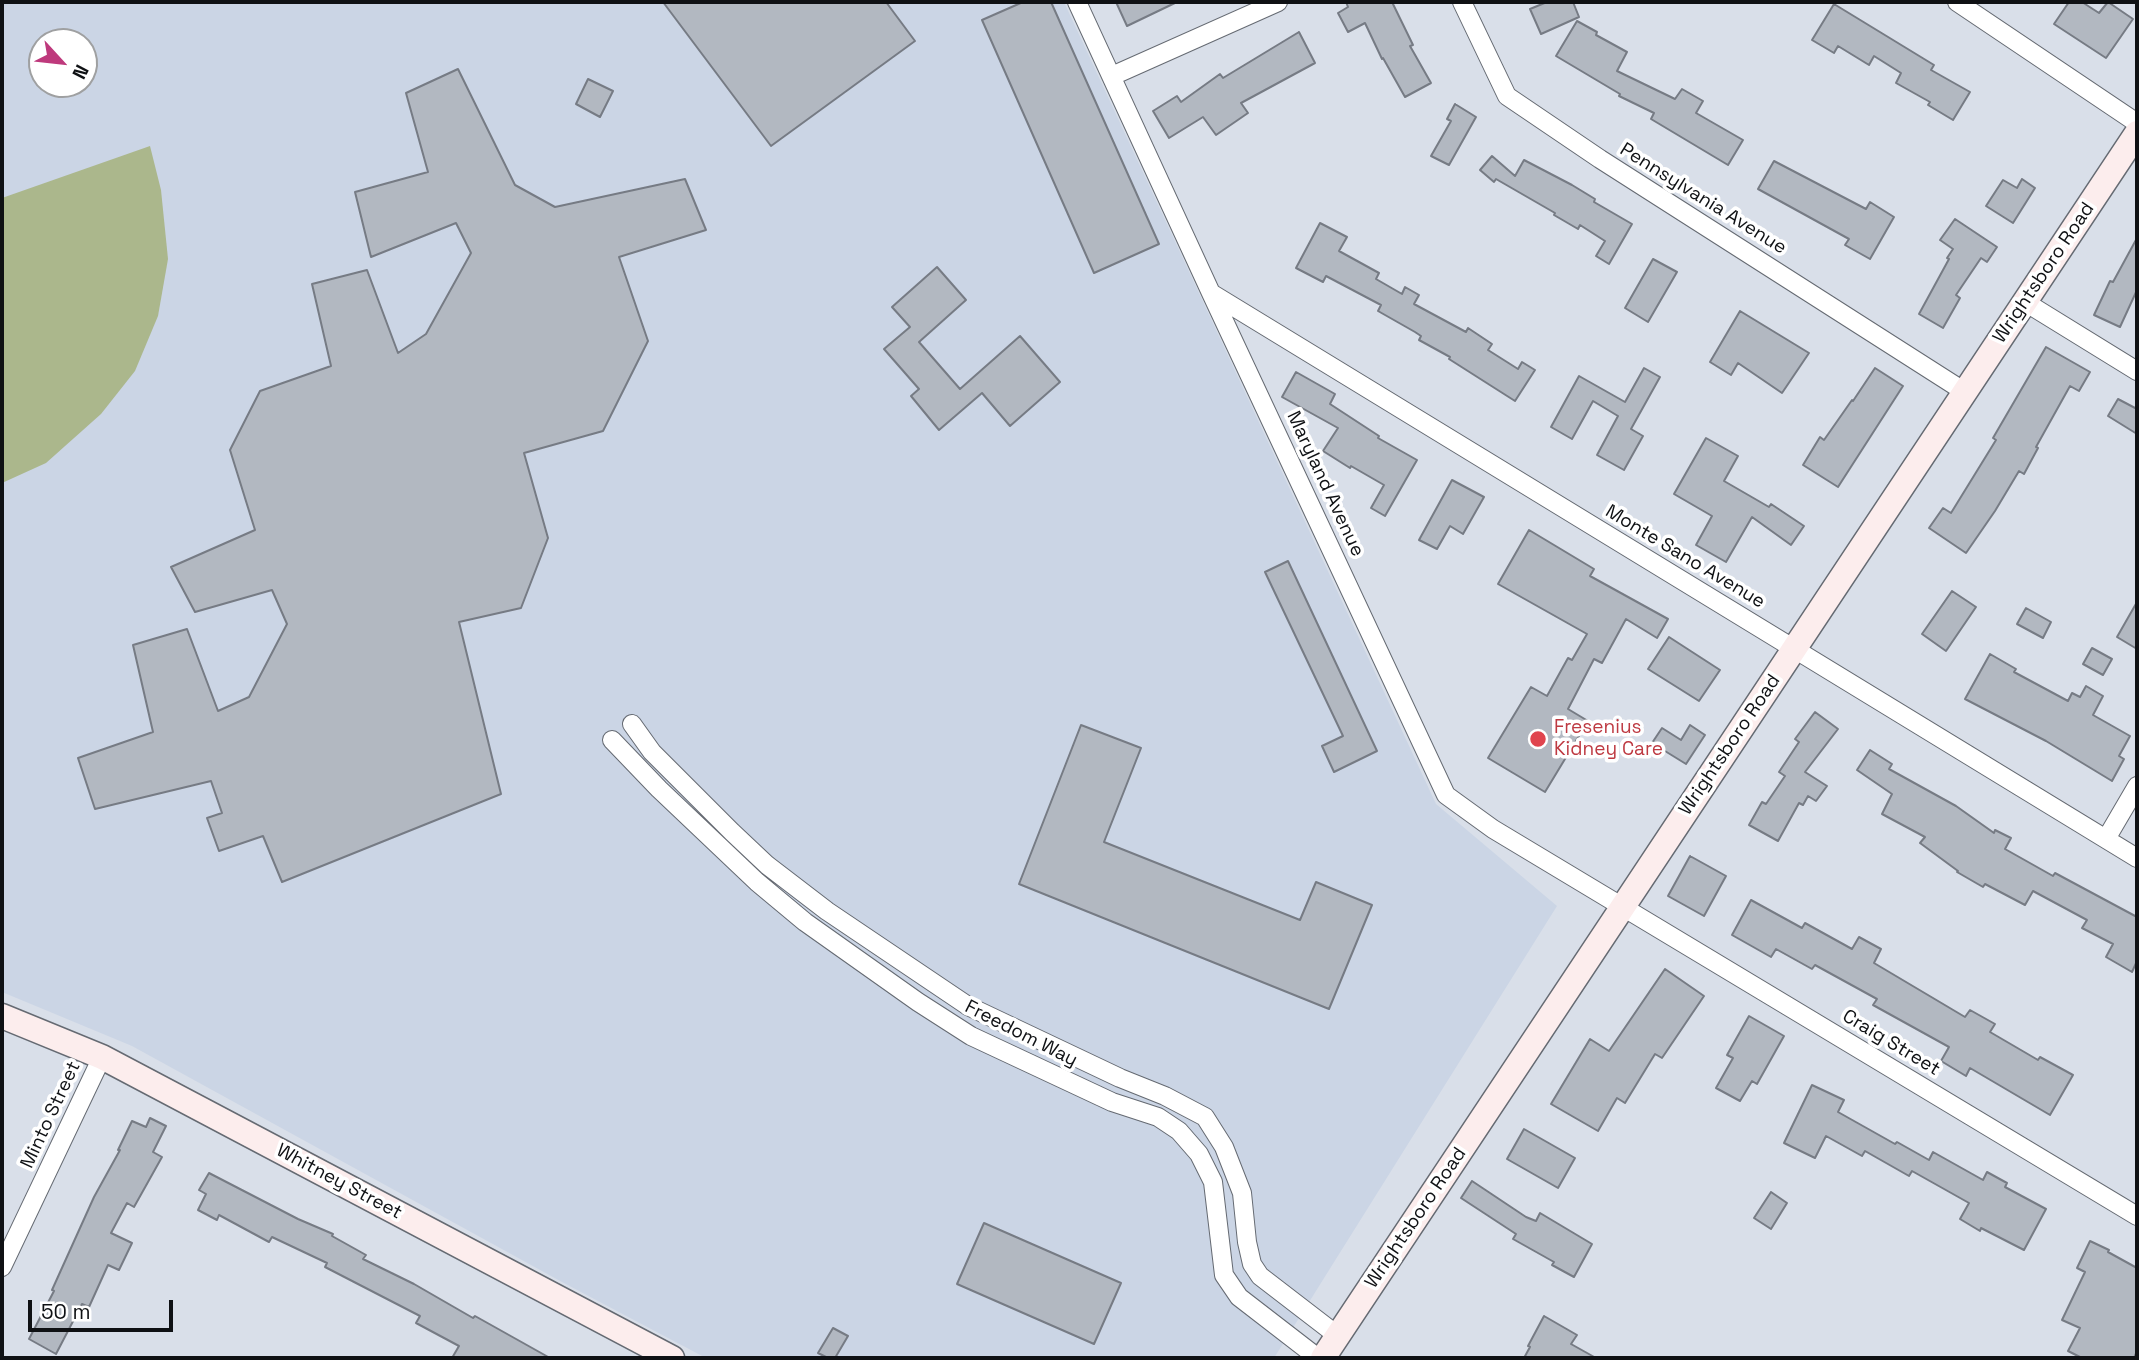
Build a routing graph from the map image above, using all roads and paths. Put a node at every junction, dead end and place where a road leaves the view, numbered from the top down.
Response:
1 (1077, 2) edge
2 (1278, 2) edge
3 (1462, 2) edge
4 (1957, 2) edge
5 (1112, 76) junction
6 (2137, 123) edge
7 (2137, 133) edge
8 (1211, 293) junction
9 (2025, 302) junction
10 (2137, 371) edge
11 (1965, 392) junction
12 (1795, 649) junction
13 (632, 724) dead end
14 (612, 740) dead end
15 (2137, 786) edge
16 (2106, 839) junction
17 (2137, 858) edge
18 (1623, 906) junction
19 (2, 1016) edge
20 (102, 1056) junction
21 (2137, 1216) edge
22 (2, 1267) edge
23 (1338, 1336) junction
24 (672, 1358) edge
25 (1321, 1358) edge

1 - 5 street, Maryland Avenue
2 - 5 street
3 - 11 street, Pennsylvania Avenue
4 - 6 street
5 - 8 street, Maryland Avenue
7 - 9 main road, Wrightsboro Road
8 - 12 street, Monte Sano Avenue
8 - 18 street, Maryland Avenue
9 - 10 street
9 - 11 main road, Wrightsboro Road
11 - 12 main road, Wrightsboro Road
12 - 16 street, Monte Sano Avenue
12 - 18 main road, Wrightsboro Road
13 - 23 street, Freedom Way
14 - 25 street, Freedom Way
15 - 16 street
16 - 17 street, Monte Sano Avenue
18 - 21 street, Craig Street
18 - 23 main road, Wrightsboro Road
19 - 20 main road, Whitney Street
20 - 22 street, Minto Street
20 - 24 main road, Whitney Street
23 - 25 main road, Wrightsboro Road

